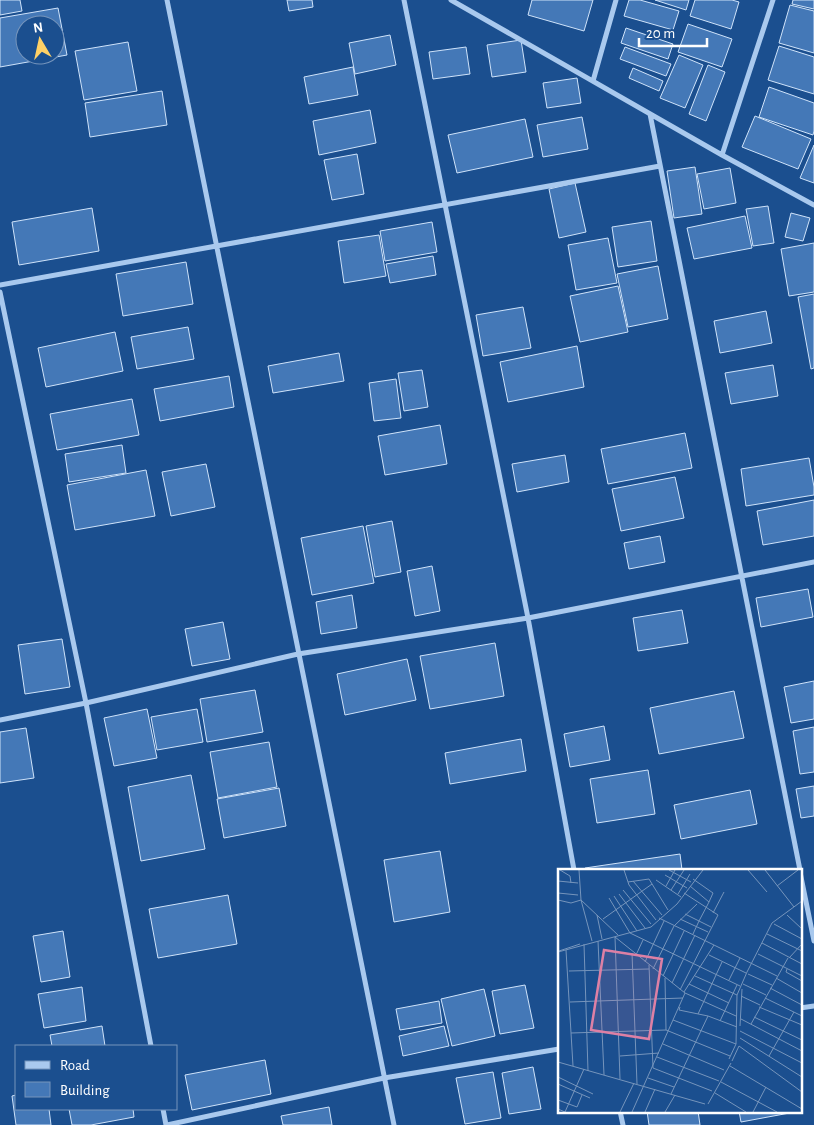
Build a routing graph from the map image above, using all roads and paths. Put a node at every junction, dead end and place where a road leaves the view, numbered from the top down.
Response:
1 (167, 0) edge
2 (404, 0) edge
3 (451, 0) edge
4 (616, 0) edge
5 (773, 0) edge
6 (593, 81) junction
7 (650, 114) junction
8 (722, 156) junction
9 (660, 166) junction
10 (445, 205) junction
11 (814, 205) edge
12 (216, 246) junction
13 (0, 285) edge
14 (0, 292) edge
15 (814, 562) edge
16 (741, 576) junction
17 (528, 618) junction
18 (298, 654) junction
19 (86, 704) junction
20 (0, 720) edge
21 (574, 869) edge
22 (800, 869) edge
23 (802, 881) edge
24 (814, 941) edge
25 (151, 1045) edge
26 (558, 1049) edge
27 (384, 1078) junction
28 (163, 1110) edge
29 (620, 1112) edge
30 (166, 1125) edge
31 (394, 1125) edge
32 (623, 1125) edge

1 - 12 street
2 - 10 street
3 - 6 street
4 - 6 street
5 - 8 street
6 - 7 street
7 - 8 street
7 - 9 street
8 - 11 street
9 - 10 street
9 - 16 street
10 - 12 street
10 - 17 street
12 - 13 street
12 - 18 street
14 - 19 street
15 - 16 street
16 - 17 street
16 - 22 street
17 - 18 street
17 - 21 street
18 - 19 street
18 - 27 street
19 - 20 street
19 - 25 street
23 - 24 street
26 - 27 street
27 - 30 street
27 - 31 street
28 - 30 street
29 - 32 street

